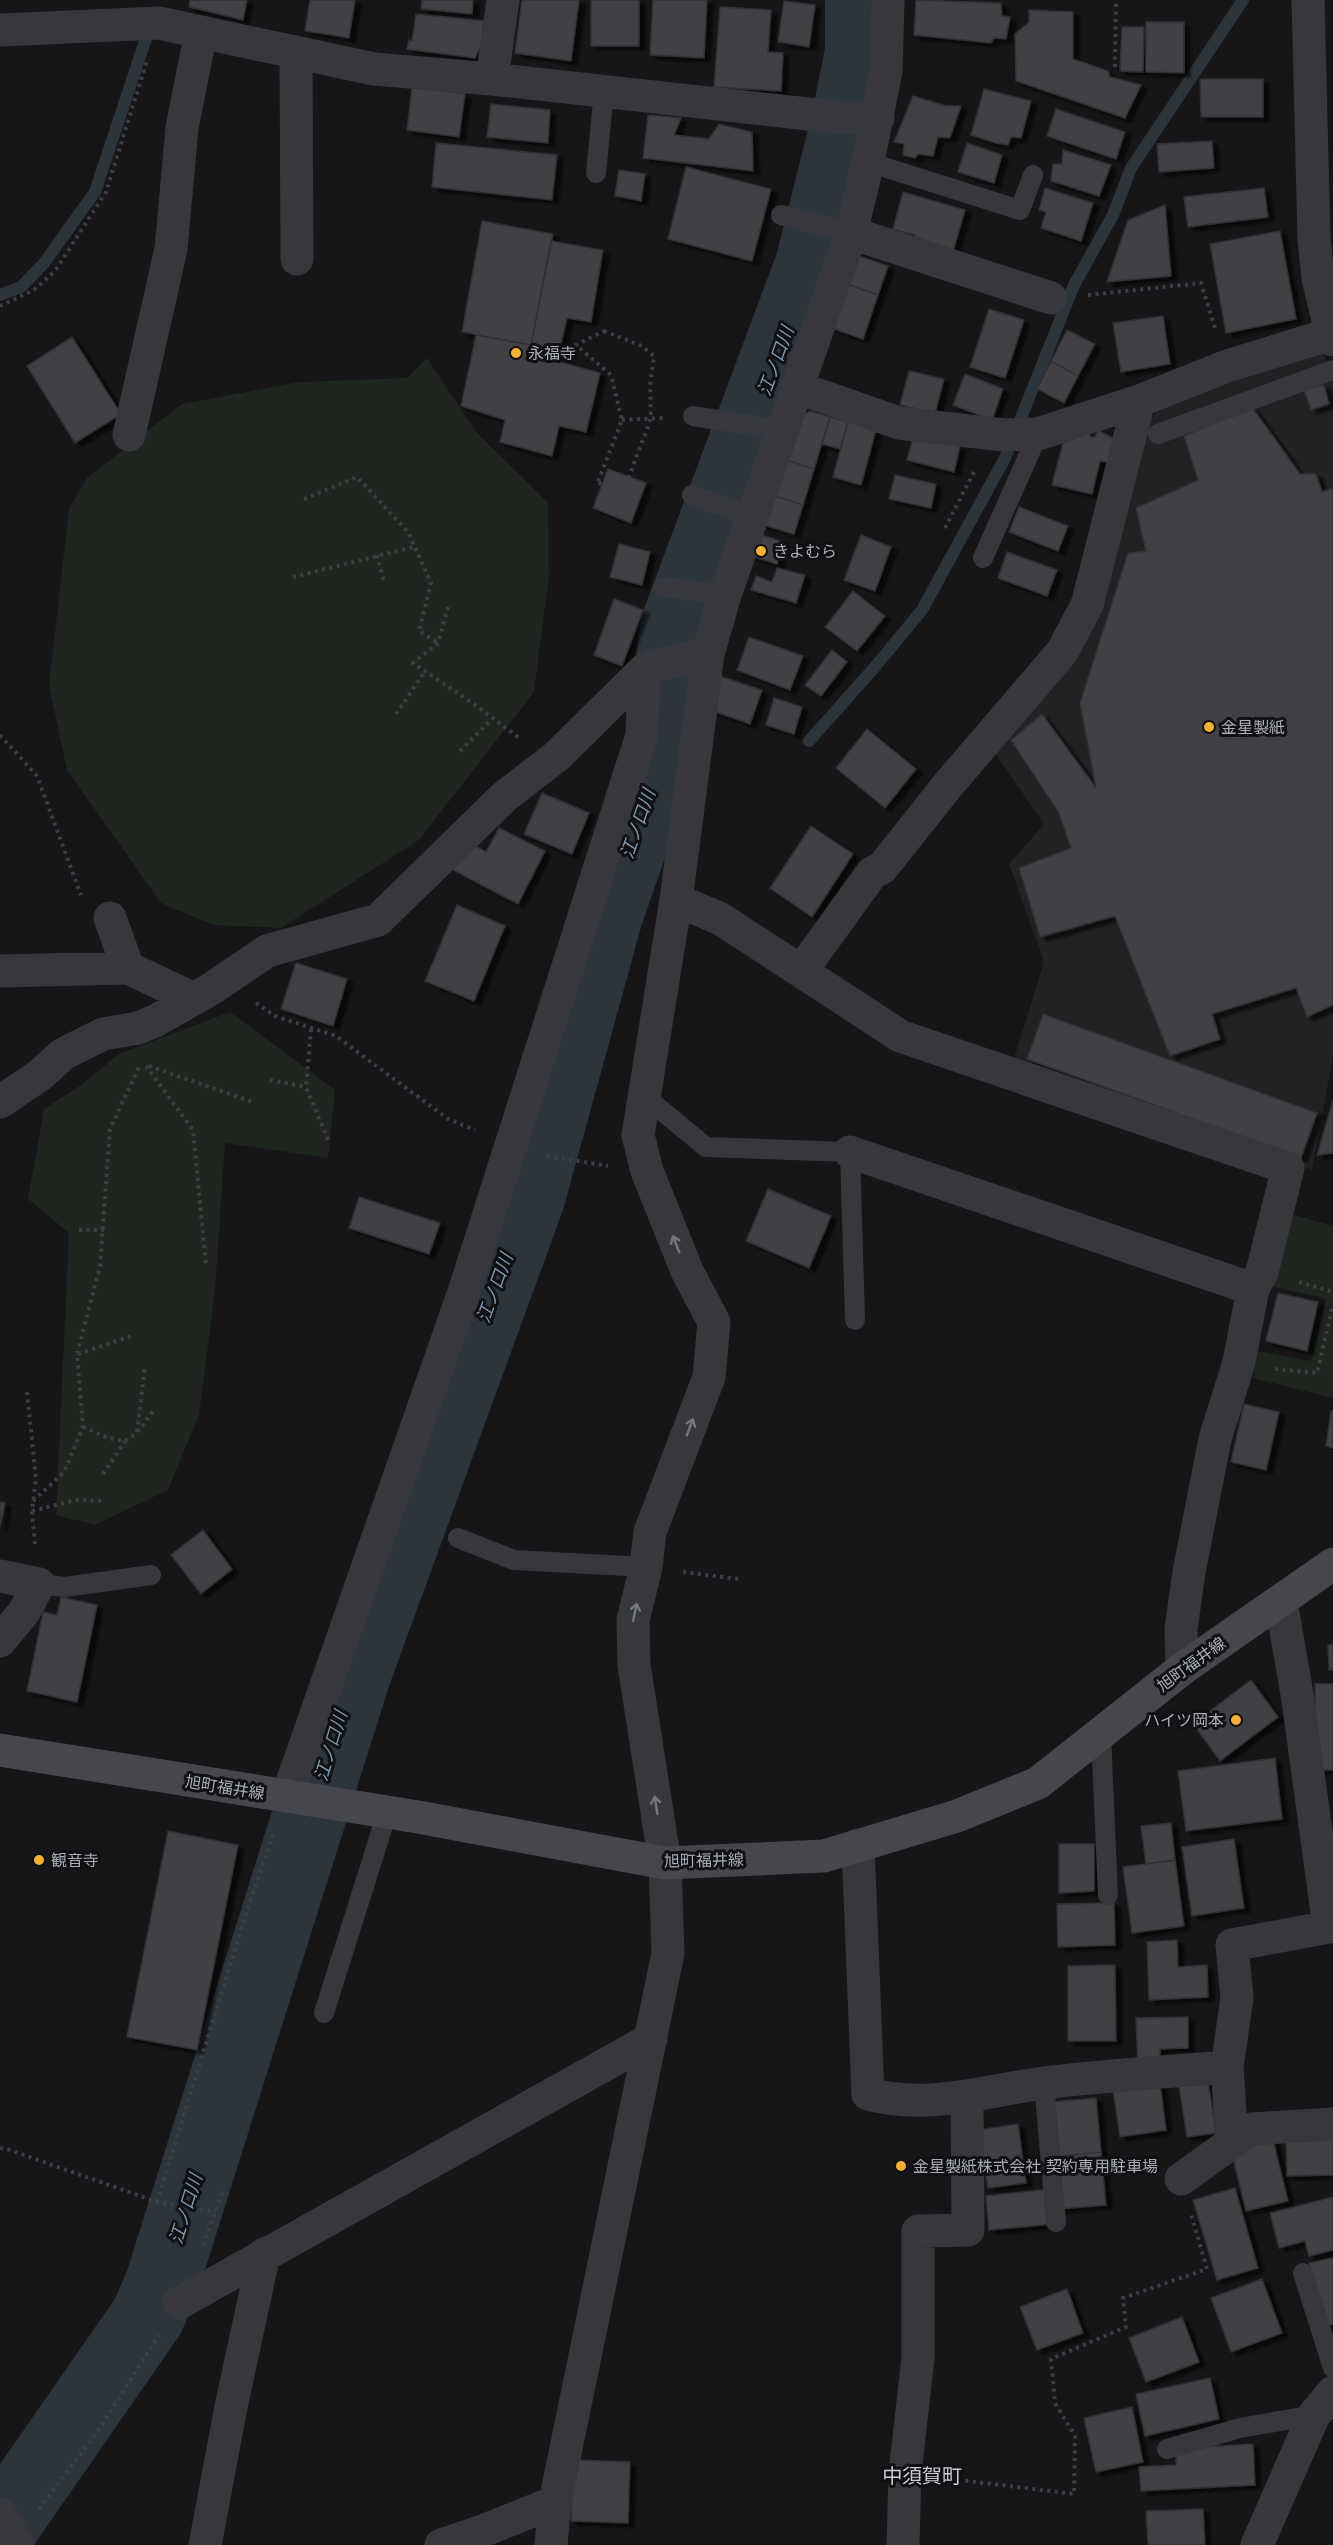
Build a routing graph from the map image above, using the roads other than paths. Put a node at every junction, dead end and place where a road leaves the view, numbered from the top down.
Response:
1 (503, 0) edge
2 (888, 0) edge
3 (1308, 0) edge
4 (164, 15) edge
5 (0, 30) edge
6 (201, 32) junction
7 (296, 52) junction
8 (492, 79) junction
9 (604, 92) junction
10 (860, 117) junction
11 (868, 162) junction
12 (596, 173) dead end
13 (1033, 176) dead end
14 (781, 215) dead end
15 (845, 231) junction
16 (297, 259) dead end
17 (1051, 298) dead end
18 (1332, 338) edge
19 (1333, 370) edge
20 (796, 387) junction
21 (1139, 401) junction
22 (693, 416) road end
23 (781, 430) junction
24 (1016, 434) junction
25 (1158, 434) dead end
26 (129, 435) dead end
27 (692, 495) dead end
28 (751, 516) junction
29 (983, 558) dead end
30 (663, 587) dead end
31 (725, 595) junction
32 (700, 656) junction
33 (648, 668) junction
34 (676, 900) junction
35 (110, 918) road end
36 (128, 968) junction
37 (802, 970) junction
38 (0, 971) edge
39 (194, 999) junction
40 (644, 1096) junction
41 (0, 1102) edge
42 (850, 1152) junction
43 (1254, 1289) junction
44 (855, 1320) dead end
45 (458, 1538) dead end
46 (1333, 1564) edge
47 (646, 1567) junction
48 (151, 1575) dead end
49 (0, 1576) edge
50 (39, 1584) junction
51 (1281, 1601) junction
52 (0, 1641) edge
53 (1182, 1669) junction
54 (1101, 1735) junction
55 (0, 1750) edge
56 (289, 1797) junction
57 (387, 1813) junction
58 (858, 1845) junction
59 (665, 1863) junction
60 (1108, 1895) dead end
61 (324, 2013) dead end
62 (651, 2039) junction
63 (1227, 2067) junction
64 (1044, 2083) junction
65 (967, 2098) junction
66 (1333, 2124) edge
67 (1232, 2141) junction
68 (1181, 2179) road end
69 (1056, 2222) dead end
70 (264, 2254) junction
71 (1303, 2273) dead end
72 (179, 2303) road end
73 (1333, 2368) edge
74 (1324, 2403) edge
75 (1167, 2449) dead end
76 (555, 2502) junction
77 (206, 2545) edge
78 (441, 2545) edge
79 (551, 2545) edge
80 (903, 2545) edge
81 (1257, 2545) edge

1 - 8 street
2 - 10 street
3 - 18 street
4 - 5 street
4 - 6 street
6 - 7 street
6 - 26 street
7 - 8 street
7 - 16 street
8 - 9 street
9 - 10 street
9 - 12 lane
10 - 11 street
11 - 13 lane
11 - 15 street
14 - 15 lane
15 - 17 street
15 - 20 street
18 - 21 street
19 - 25 lane
20 - 23 street
20 - 24 street
21 - 24 street
21 - 37 street
22 - 23 lane
23 - 28 street
24 - 29 lane
27 - 28 lane
28 - 31 street
30 - 31 lane
31 - 32 street
32 - 33 street
32 - 34 street
33 - 39 street
33 - 56 street
34 - 37 street
34 - 40 street
35 - 36 street
36 - 38 street
36 - 39 street
37 - 43 street
39 - 41 street
40 - 42 lane
47 -> 40 street
42 - 43 street
42 - 44 lane
43 - 53 street
45 - 47 lane
46 - 51 street, 旭町福井線
59 -> 47 street
48 - 50 lane
49 - 50 street
50 - 52 street
51 - 53 street, 旭町福井線
51 - 63 street
53 - 54 street, 旭町福井線
54 - 58 street, 旭町福井線
54 - 60 lane
55 - 56 street, 旭町福井線
56 - 57 street, 旭町福井線
57 - 59 street, 旭町福井線
57 - 61 lane
58 - 59 street, 旭町福井線
58 - 65 street
59 - 62 street
62 - 70 street
62 - 76 street
63 - 64 street
63 - 67 street
64 - 65 street
64 - 69 lane
65 - 80 street
66 - 67 street
67 - 68 street
70 - 72 street
70 - 77 street
71 - 73 lane
74 - 75 lane
74 - 81 street
76 - 78 street
76 - 79 street

